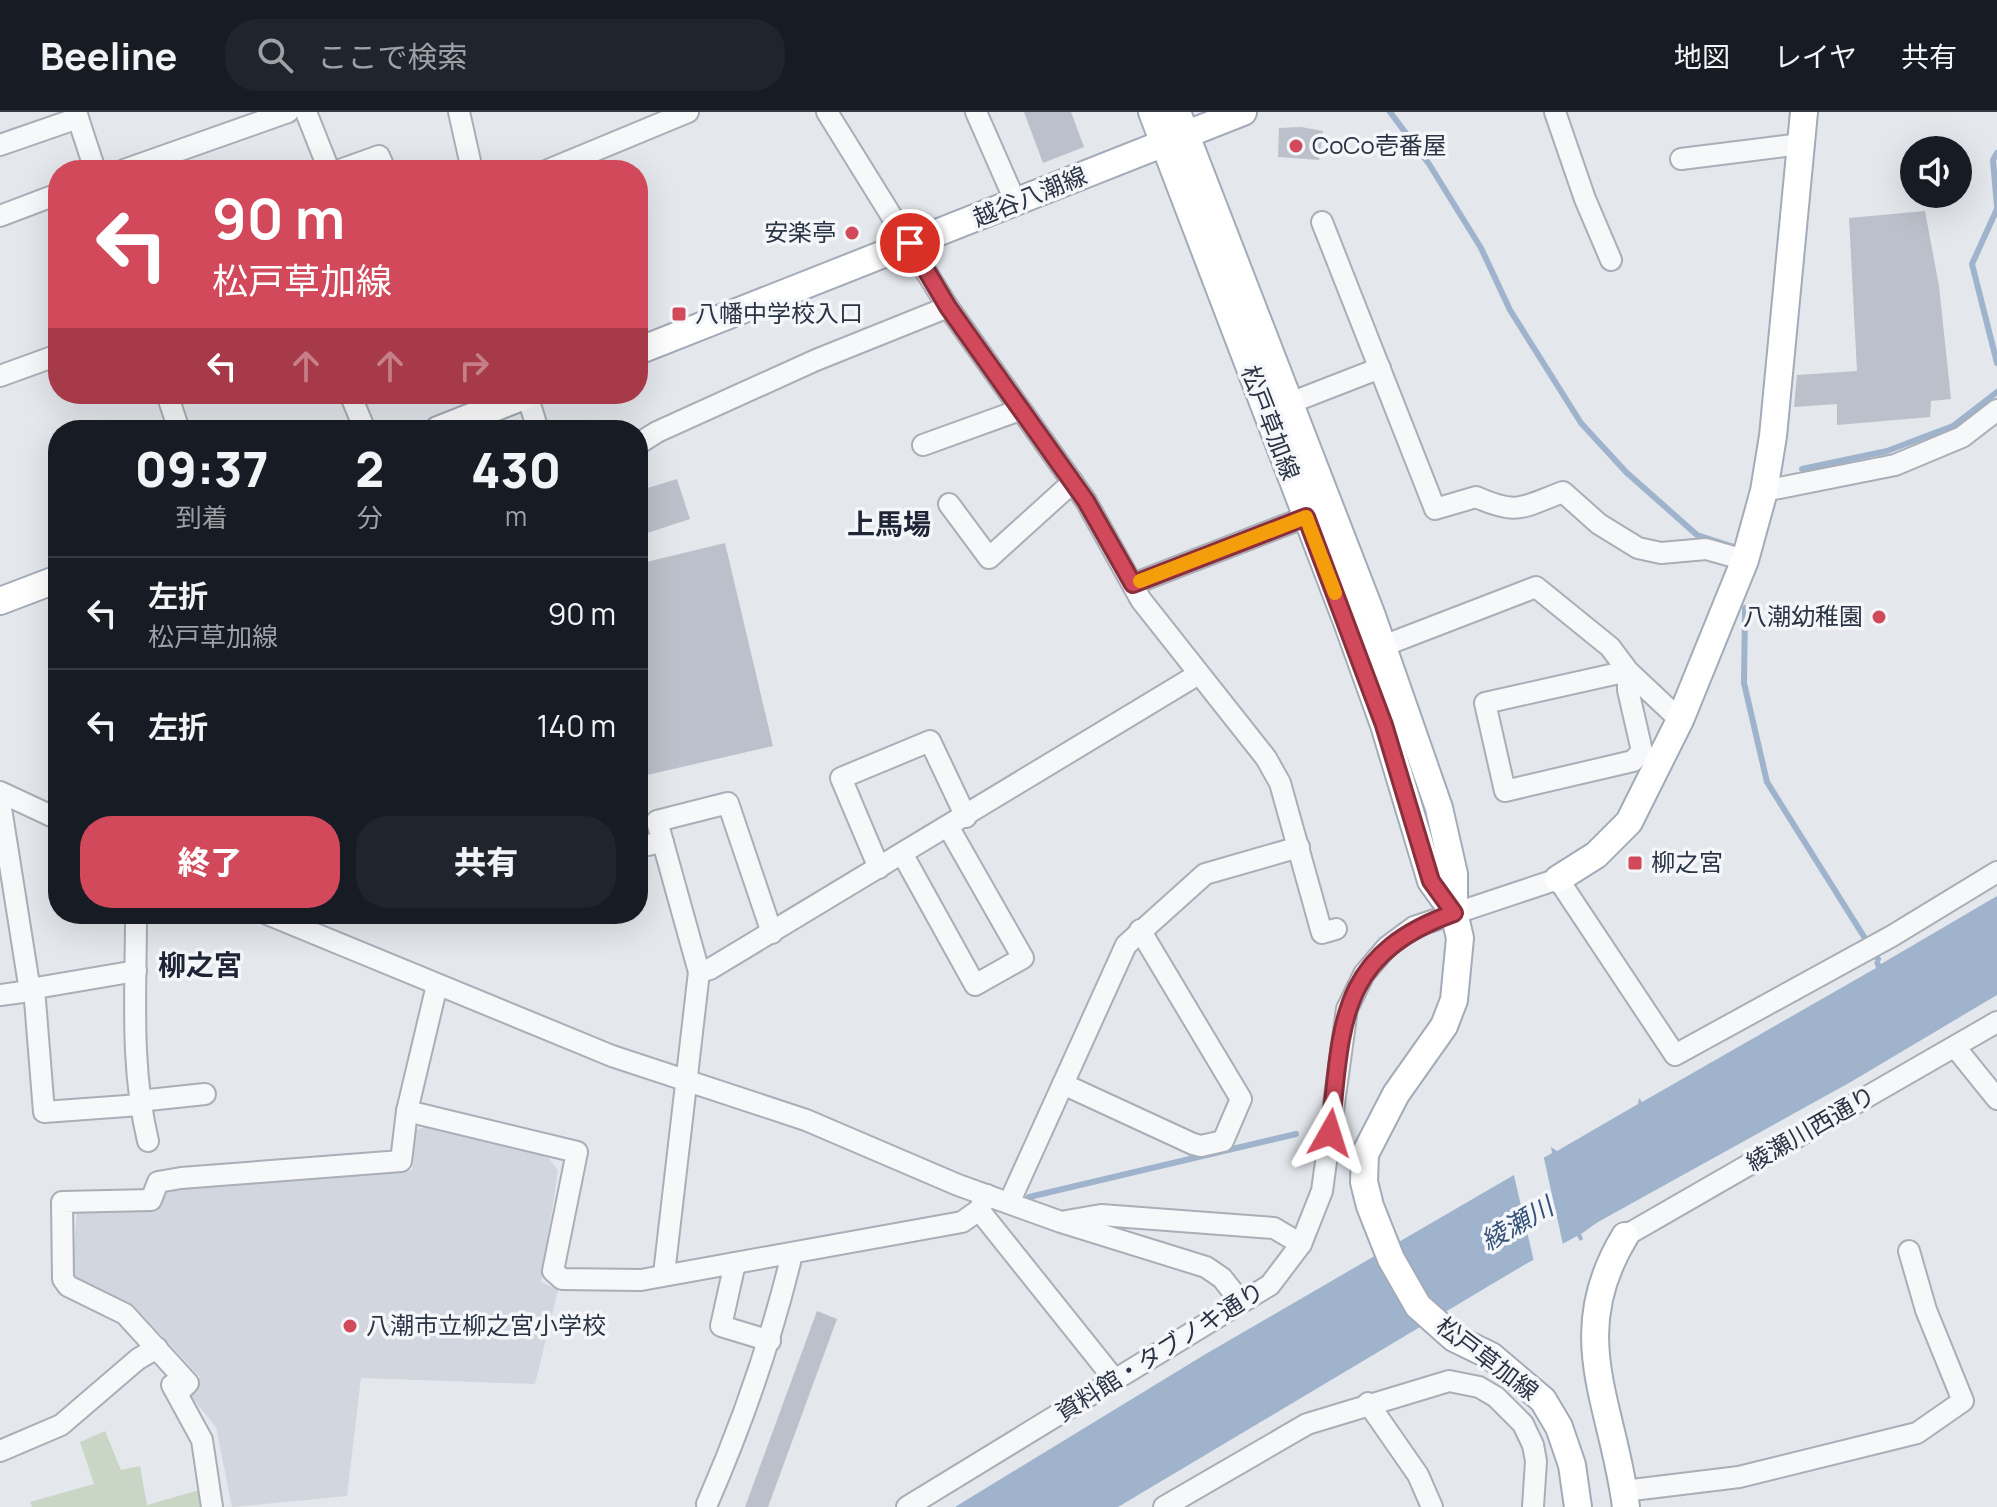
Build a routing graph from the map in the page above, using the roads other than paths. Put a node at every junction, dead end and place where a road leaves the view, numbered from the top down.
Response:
1 (288, 112) edge
2 (306, 112) edge
3 (459, 112) edge
4 (688, 112) edge
5 (827, 112) edge
6 (976, 112) edge
7 (1152, 112) edge
8 (1243, 112) edge
9 (1555, 112) edge
10 (1804, 112) edge
11 (77, 115) edge
12 (651, 119) edge
13 (1176, 130) edge
14 (1801, 144) junction
15 (0, 145) edge
16 (1681, 159) dead end
17 (92, 160) edge
18 (152, 160) edge
19 (325, 160) edge
20 (470, 160) edge
21 (568, 160) edge
22 (48, 198) edge
23 (1016, 203) junction
24 (0, 216) edge
25 (1322, 222) dead end
26 (910, 243) junction
27 (1611, 260) dead end
28 (948, 307) junction
29 (648, 347) edge
30 (48, 359) edge
31 (1380, 368) junction
32 (0, 376) edge
33 (1290, 403) junction
34 (503, 404) edge
35 (1020, 410) junction
36 (1997, 410) edge
37 (463, 420) edge
38 (648, 438) edge
39 (923, 445) dead end
40 (1073, 482) junction
41 (1764, 491) junction
42 (949, 504) dead end
43 (1306, 517) junction
44 (1745, 560) junction
45 (48, 583) edge
46 (1133, 584) junction
47 (0, 601) edge
48 (1383, 646) junction
49 (1628, 671) junction
50 (1197, 675) junction
51 (1680, 720) junction
52 (0, 792) edge
53 (0, 802) edge
54 (48, 814) edge
55 (957, 822) junction
56 (663, 842) junction
57 (648, 845) edge
58 (1299, 847) junction
59 (903, 855) junction
60 (879, 868) junction
61 (1997, 872) edge
62 (1558, 879) junction
63 (1454, 913) junction
64 (136, 924) edge
65 (293, 924) edge
66 (1336, 929) dead end
67 (1140, 930) junction
68 (772, 933) junction
69 (136, 971) junction
70 (699, 972) junction
71 (437, 985) junction
72 (32, 988) junction
73 (0, 995) edge
74 (1997, 1022) edge
75 (1955, 1047) junction
76 (683, 1082) junction
77 (1063, 1084) junction
78 (205, 1094) dead end
79 (1997, 1099) edge
80 (139, 1103) junction
81 (407, 1111) junction
82 (148, 1141) dead end
83 (983, 1203) junction
84 (1009, 1203) junction
85 (1061, 1222) junction
86 (1625, 1236) joint
87 (1301, 1244) junction
88 (1909, 1251) dead end
89 (792, 1254) junction
90 (735, 1263) junction
91 (664, 1274) junction
92 (1241, 1302) junction
93 (770, 1341) junction
94 (153, 1350) junction
95 (1115, 1380) junction
96 (1368, 1403) junction
97 (0, 1451) edge
98 (1625, 1499) edge
99 (707, 1504) dead end
100 (212, 1507) edge
101 (907, 1507) edge
102 (1164, 1507) edge
103 (1432, 1507) edge
104 (1533, 1507) edge
105 (1578, 1507) edge

1 - 18 street
2 - 19 street
3 - 20 street
4 - 12 street
5 - 26 street
6 - 23 street
7 - 13 main road, 松戸草加線
8 - 13 main road, 越谷八潮線
9 - 27 street
10 - 14 main road
11 - 15 street
11 - 17 street
12 - 21 street
13 - 23 main road, 越谷八潮線
13 - 33 main road, 松戸草加線
13 - 43 main road, 松戸草加線
14 - 16 street
14 - 41 main road
22 - 24 street
23 - 26 main road, 越谷八潮線
25 - 31 street
26 - 28 street
26 - 29 main road, 越谷八潮線
28 - 35 street
28 - 38 street
30 - 32 street
31 - 33 street
31 - 44 street
33 - 48 main road, 松戸草加線
34 - 37 main road
35 - 39 street
35 - 40 street
36 - 41 street
40 - 42 street
40 - 46 street
41 - 44 main road
43 - 46 street
43 - 63 main road, 松戸草加線
44 - 51 main road
45 - 47 main road
46 - 50 street
48 - 49 street
48 - 63 main road, 松戸草加線
49 - 49 street
49 - 51 street
50 - 55 street
50 - 58 street
51 - 62 main road
52 - 54 street
53 - 72 street
55 - 59 street
55 - 59 street
55 - 60 street
56 - 57 street
56 - 68 street
56 - 70 street
58 - 66 street
58 - 67 street
59 - 60 street
60 - 68 street
61 - 62 street
62 - 63 street, 資料館・タブノキ通り
63 - 87 street, 資料館・タブノキ通り
63 - 105 main road, 松戸草加線
64 - 69 street
65 - 71 street
67 - 77 street
67 - 77 street
68 - 70 street
69 - 72 street
69 - 80 street
70 - 76 street
71 - 76 street
71 - 81 street
72 - 73 street
72 - 80 street
74 - 75 street, 綾瀬川西通り
75 - 79 street
75 - 86 street, 綾瀬川西通り
76 - 83 street
76 - 91 street
77 - 84 street
78 - 80 street
80 - 82 street
81 - 91 street
81 - 94 street
83 - 84 street
83 - 89 street
83 - 95 street
84 - 85 street
85 - 87 street
85 - 92 street
86 - 98 main road
87 - 92 street, 資料館・タブノキ通り
88 - 98 street
89 - 90 street
89 - 93 street
90 - 91 street
90 - 93 street
92 - 95 street, 資料館・タブノキ通り
93 - 99 street
94 - 97 street
94 - 100 street
95 - 101 street, 資料館・タブノキ通り
96 - 102 street
96 - 103 street
96 - 104 street

